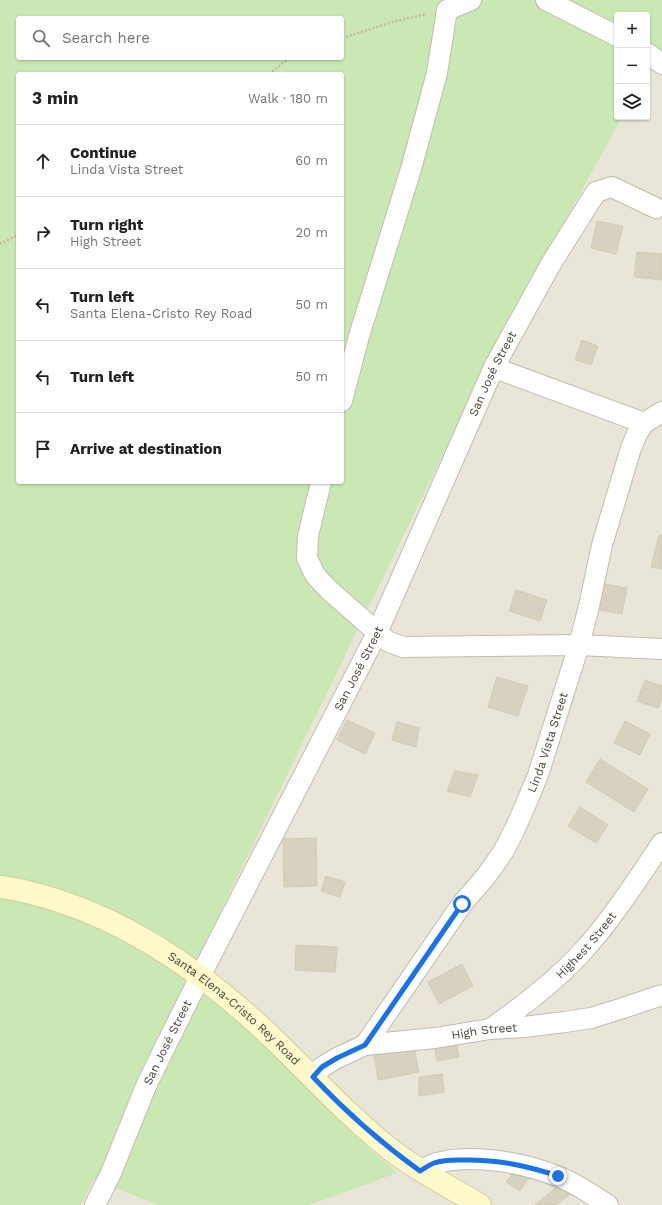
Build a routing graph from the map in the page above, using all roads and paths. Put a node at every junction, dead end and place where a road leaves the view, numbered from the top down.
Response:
1 (471, 0) edge
2 (546, 0) edge
3 (447, 10) junction
4 (614, 34) edge
5 (344, 37) edge
6 (650, 55) edge
7 (286, 60) edge
8 (662, 64) edge
9 (271, 72) edge
10 (656, 208) dead end
11 (16, 236) edge
12 (0, 244) edge
13 (494, 367) junction
14 (344, 393) edge
15 (662, 412) edge
16 (644, 423) junction
17 (321, 484) edge
18 (377, 633) junction
19 (579, 645) junction
20 (662, 649) edge
21 (662, 843) edge
22 (0, 887) edge
23 (200, 977) junction
24 (662, 995) edge
25 (490, 1029) junction
26 (365, 1045) junction
27 (313, 1077) junction
28 (420, 1171) junction
29 (95, 1205) edge
30 (480, 1205) edge
31 (608, 1205) edge

1 - 3 street
2 - 4 street
3 - 5 path
3 - 14 street
6 - 8 street
7 - 9 path
10 - 13 street, San José Street
11 - 12 path
13 - 16 street
13 - 18 street, San José Street
15 - 16 street, Linda Vista Street
16 - 19 street, Linda Vista Street
17 - 18 street
18 - 19 street
18 - 23 street, San José Street
19 - 20 street
19 - 26 street, Linda Vista Street
21 - 25 street, Highest Street
22 - 23 main road, Santa Elena-Cristo Rey Road
23 - 27 main road, Santa Elena-Cristo Rey Road
23 - 29 street, San José Street
24 - 25 street, High Street
25 - 26 street, High Street
26 - 27 street, High Street
27 - 28 main road, Santa Elena-Cristo Rey Road
28 - 30 main road, Santa Elena-Cristo Rey Road
28 - 31 street

